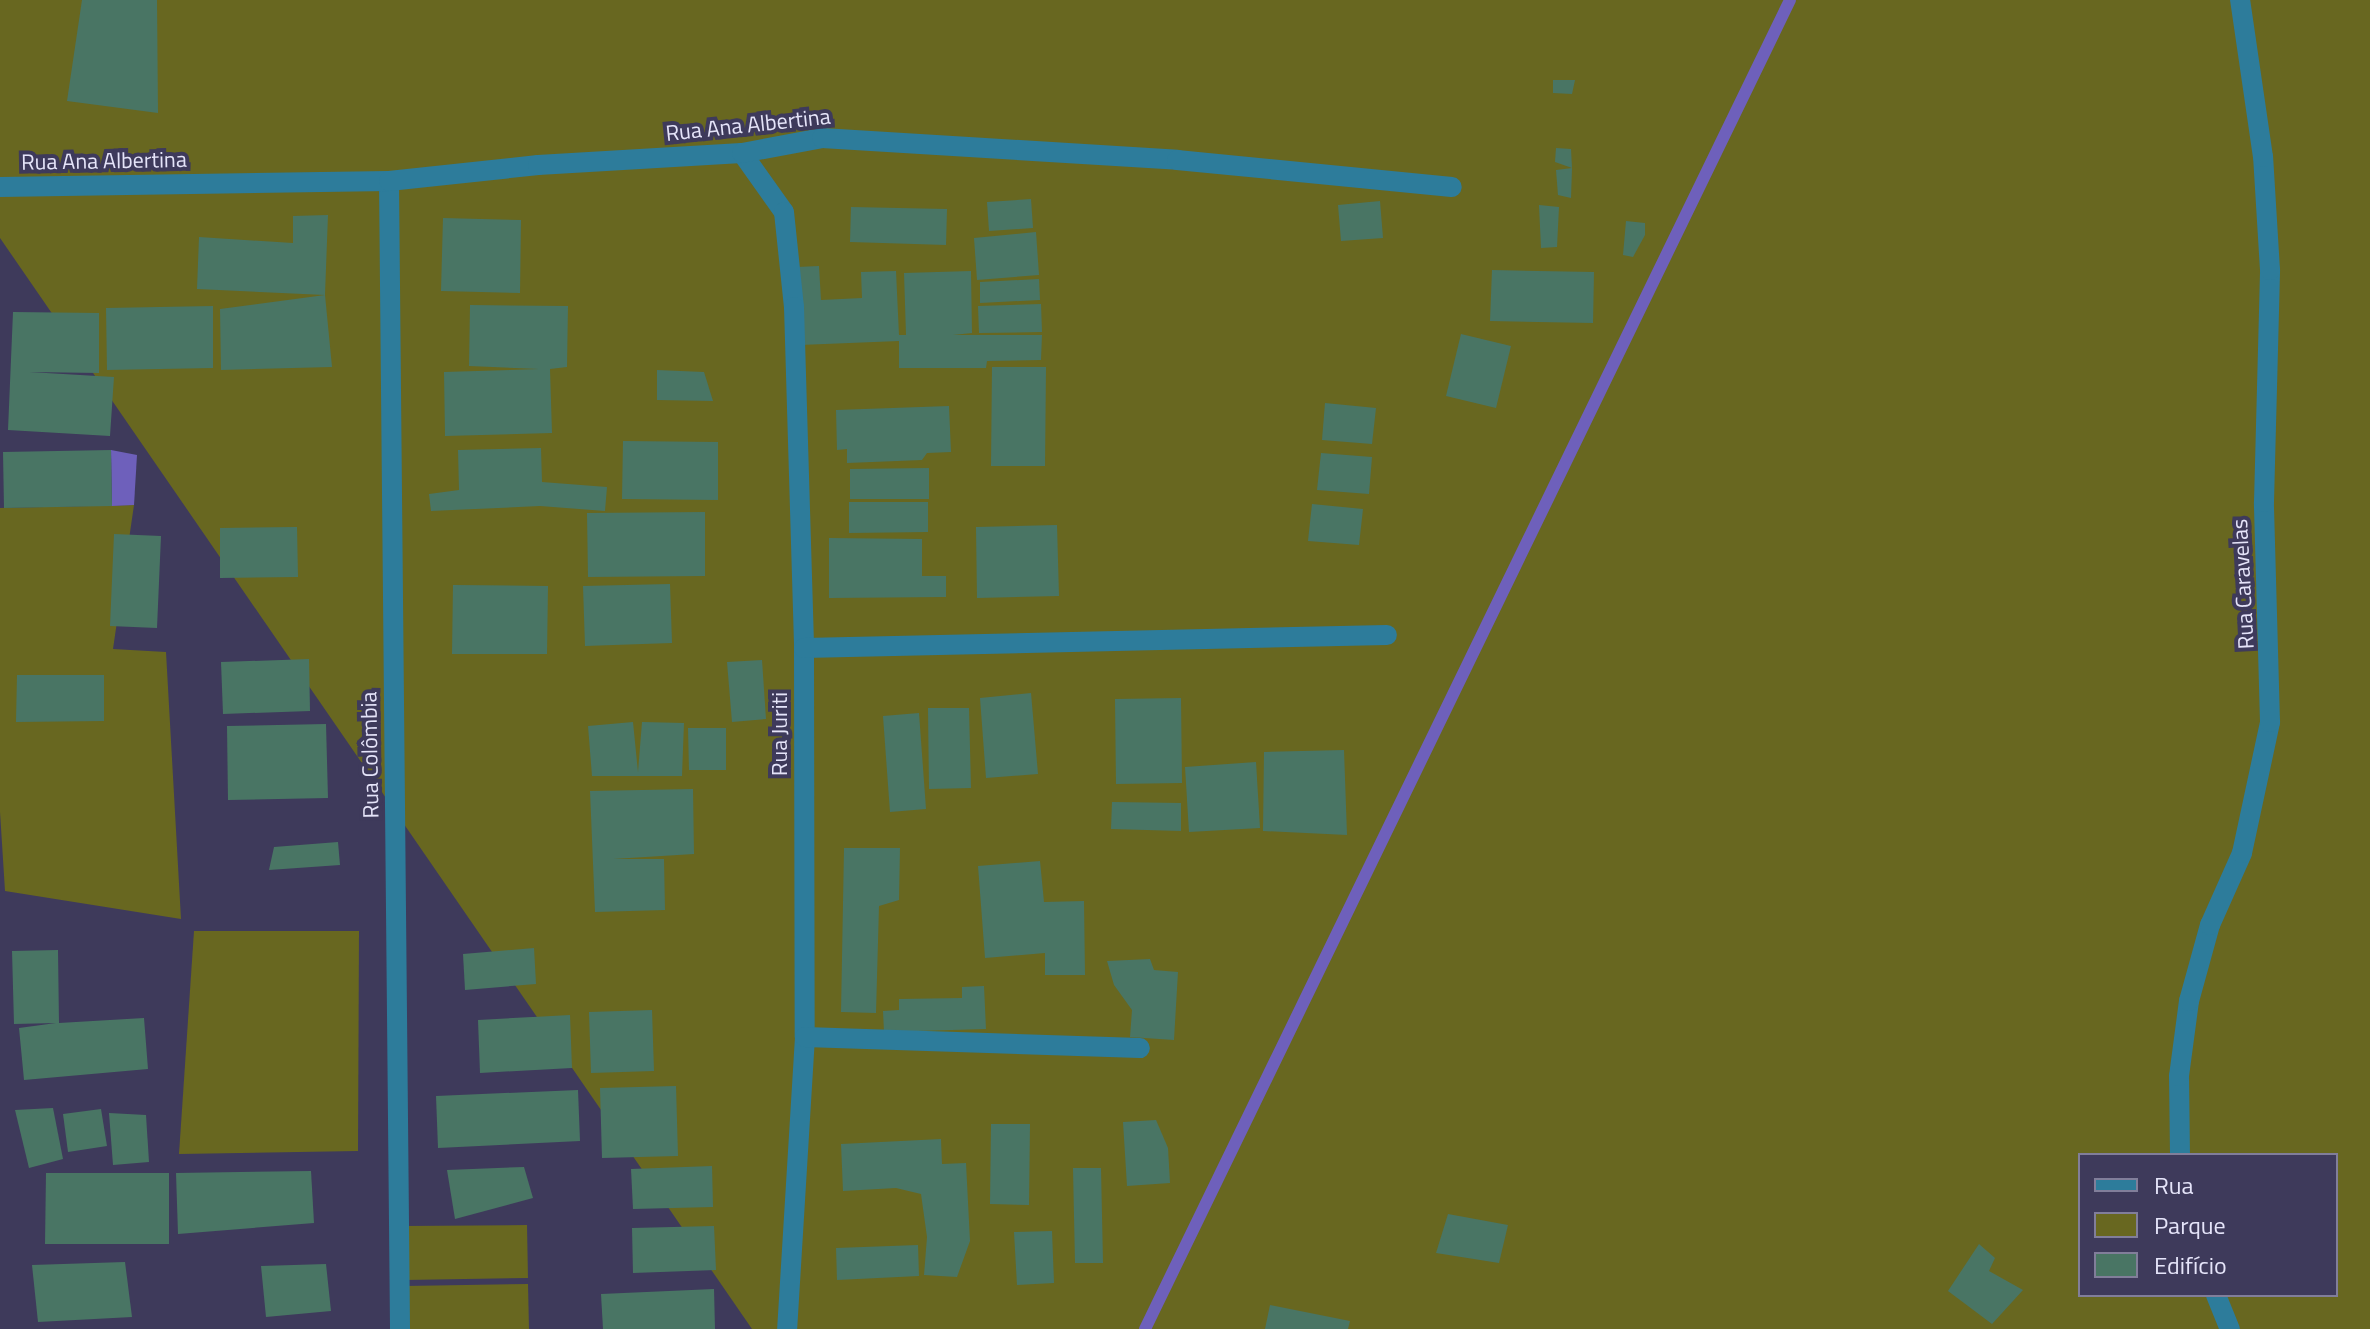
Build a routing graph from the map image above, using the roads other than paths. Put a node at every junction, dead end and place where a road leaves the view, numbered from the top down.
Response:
1 (2240, 0) edge
2 (742, 153) junction
3 (389, 181) junction
4 (0, 187) edge
5 (1452, 187) dead end
6 (1387, 635) dead end
7 (804, 648) junction
8 (805, 1037) junction
9 (1140, 1048) dead end
10 (2180, 1153) edge
11 (2217, 1297) edge
12 (400, 1329) edge
13 (787, 1329) edge
14 (2230, 1329) edge

1 - 10 street, Rua Caravelas
2 - 3 street, Rua Ana Albertina
2 - 5 street, Rua Ana Albertina
2 - 7 street, Rua Juriti
3 - 4 street, Rua Ana Albertina
3 - 12 street, Rua Colômbia
6 - 7 street
7 - 8 street, Rua Juriti
8 - 9 street
8 - 13 street, Rua Juriti
11 - 14 street

